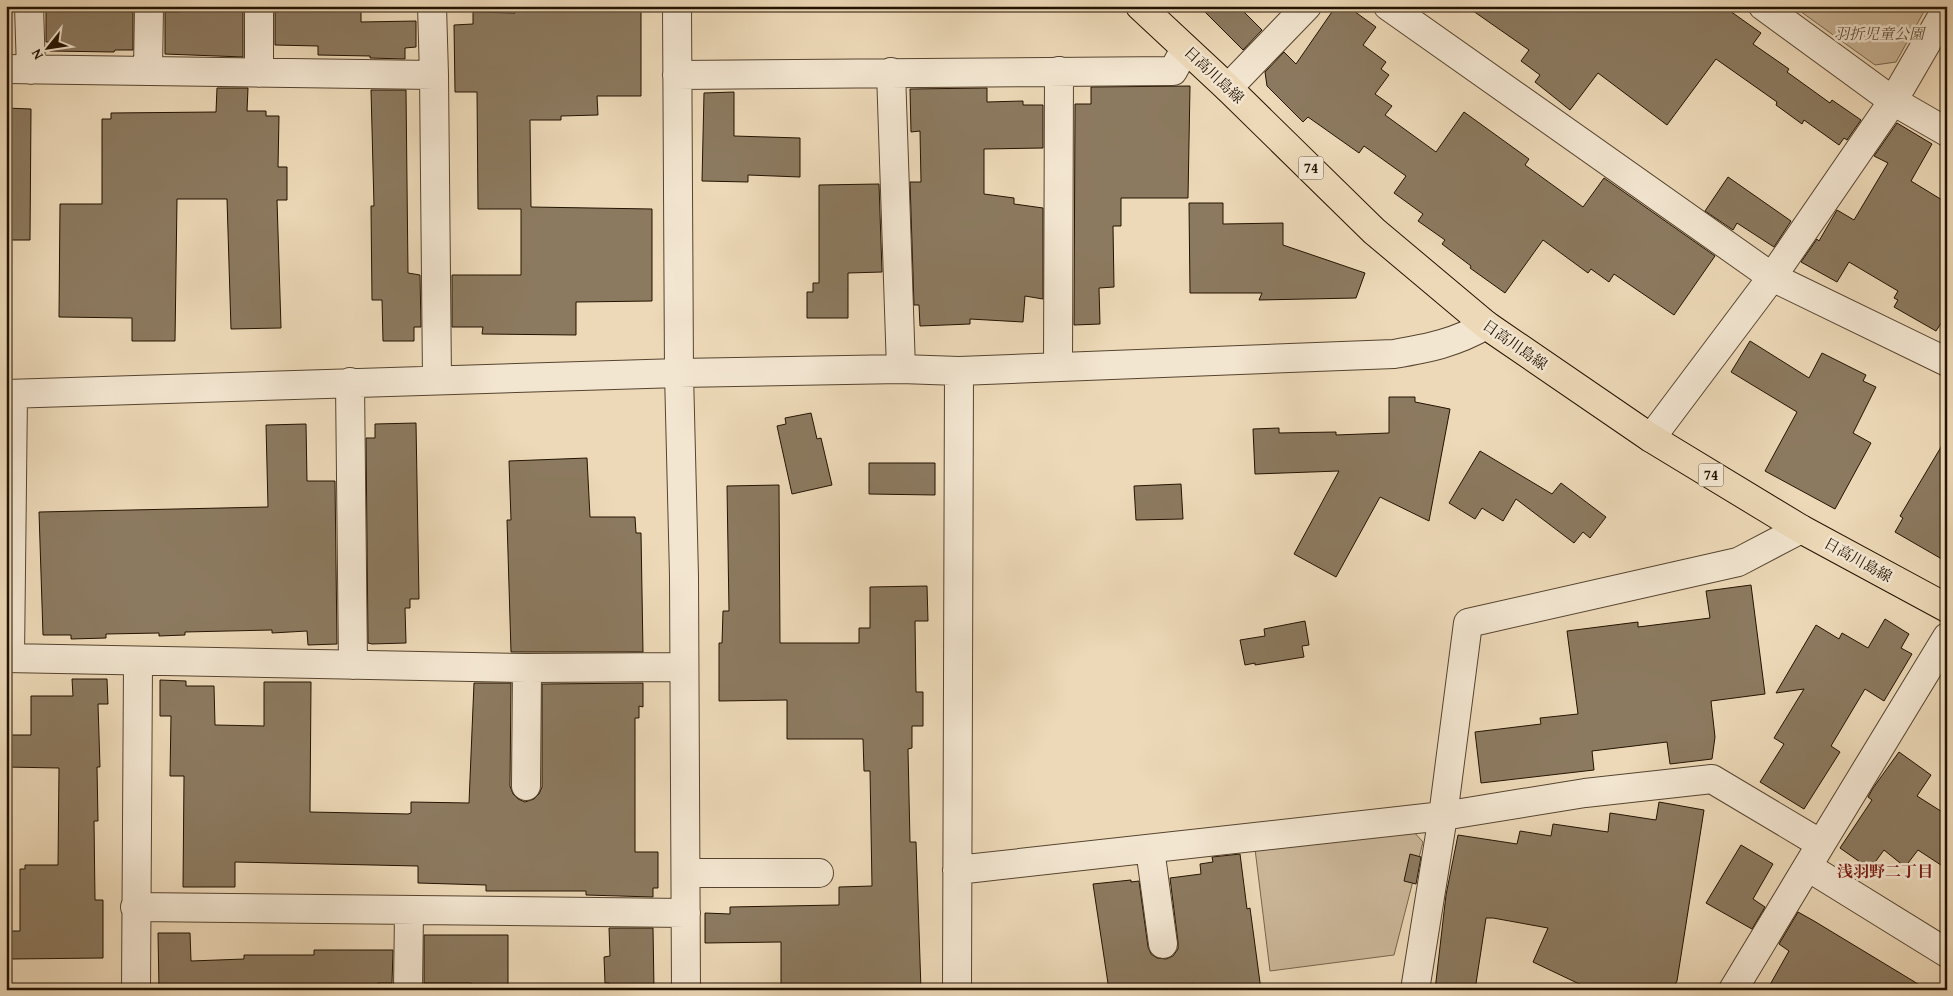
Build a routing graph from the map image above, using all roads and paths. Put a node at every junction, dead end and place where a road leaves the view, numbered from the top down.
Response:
1 (29, 6) edge
2 (148, 6) edge
3 (259, 6) edge
4 (432, 6) edge
5 (677, 6) edge
6 (1307, 6) edge
7 (1388, 6) edge
8 (1763, 6) edge
9 (1947, 8) edge
10 (1148, 9) edge
11 (1185, 48) junction
12 (18, 69) edge
13 (148, 71) junction
14 (1059, 71) junction
15 (891, 72) junction
16 (259, 73) junction
17 (434, 75) junction
18 (678, 75) junction
19 (1228, 88) junction
20 (1893, 101) junction
21 (1947, 132) edge
22 (1772, 277) junction
23 (1486, 325) junction
24 (1947, 362) edge
25 (1058, 367) junction
26 (901, 369) junction
27 (959, 371) junction
28 (679, 373) junction
29 (437, 379) junction
30 (350, 382) junction
31 (10, 394) edge
32 (1651, 438) junction
33 (1801, 529) junction
34 (1947, 608) edge
35 (1947, 637) edge
36 (8, 658) edge
37 (138, 662) junction
38 (353, 665) junction
39 (684, 666) junction
40 (527, 668) junction
41 (526, 786) dead end
42 (1443, 816) junction
43 (1150, 849) junction
44 (1814, 856) junction
45 (957, 870) junction
46 (820, 872) dead end
47 (686, 873) junction
48 (136, 908) junction
49 (409, 912) junction
50 (686, 914) junction
51 (1163, 944) dead end
52 (1947, 952) edge
53 (136, 990) edge
54 (408, 990) edge
55 (686, 990) edge
56 (956, 990) edge
57 (1415, 990) edge
58 (1733, 990) edge

1 - 12 street
2 - 13 street
3 - 16 street
4 - 17 street
5 - 18 street
6 - 19 street
7 - 22 street
8 - 20 street
9 - 20 street
10 - 11 main road, 日高川島線 / 74
11 - 14 street
11 - 19 main road, 日高川島線 / 74
12 - 13 street
13 - 16 street
14 - 15 street
14 - 25 street
15 - 18 street
15 - 26 street
16 - 17 street
17 - 29 street
18 - 28 street
19 - 23 main road, 日高川島線 / 74
20 - 21 street
20 - 22 street
22 - 24 street
22 - 32 street
23 - 25 street
23 - 32 main road, 日高川島線 / 74
25 - 27 street
26 - 27 street
26 - 28 street
27 - 45 street
28 - 29 street
28 - 39 street
29 - 30 street
30 - 31 street
30 - 38 street
31 - 36 street
32 - 33 main road, 日高川島線 / 74
33 - 34 main road, 日高川島線 / 74
33 - 42 street
35 - 44 street
36 - 37 street
37 - 38 street
37 - 48 street
38 - 40 street
39 - 40 street
39 - 47 street
40 - 41 street
42 - 43 street
42 - 44 street
42 - 57 street
43 - 45 street
43 - 51 street
44 - 52 street
44 - 58 street
45 - 56 street
46 - 47 street
47 - 50 street
48 - 49 street
48 - 53 street
49 - 50 street
49 - 54 street
50 - 55 street

